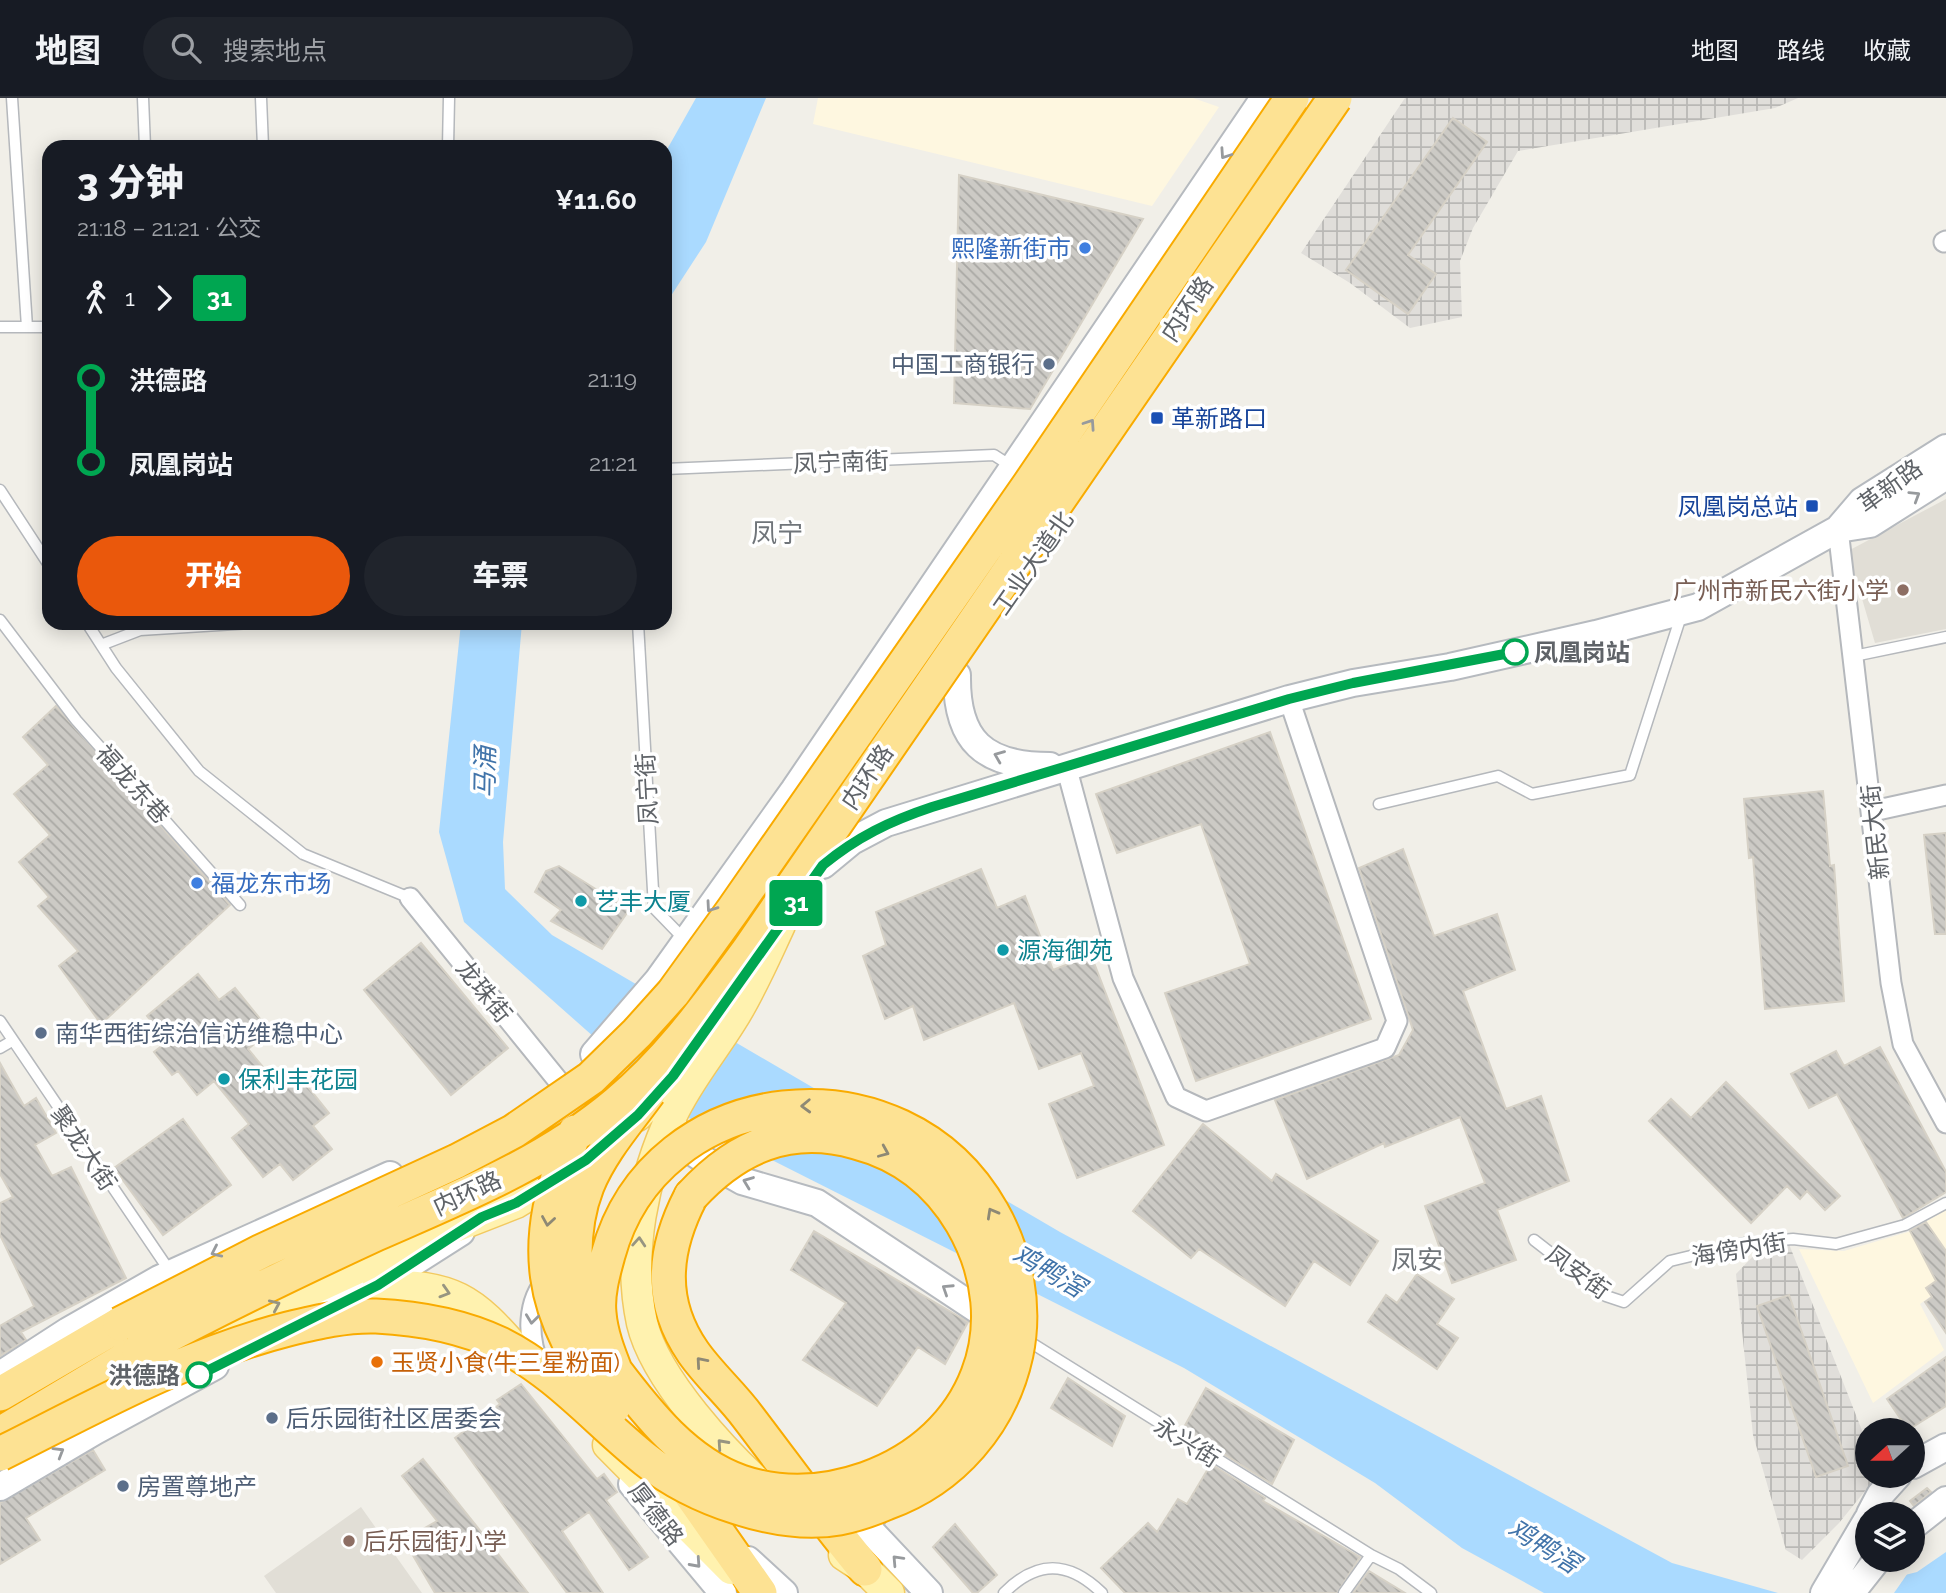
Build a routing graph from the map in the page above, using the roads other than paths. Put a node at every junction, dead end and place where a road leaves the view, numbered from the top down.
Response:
1 (12, 98) edge
2 (143, 98) edge
3 (261, 98) edge
4 (449, 98) edge
5 (1264, 98) edge
6 (1290, 98) edge
7 (1310, 98) edge
8 (1326, 98) edge
9 (1335, 98) edge
10 (1349, 98) edge
11 (1322, 137) junction
12 (145, 140) edge
13 (263, 140) edge
14 (447, 140) edge
15 (1239, 233) junction
16 (0, 327) edge
17 (27, 327) junction
18 (42, 327) edge
19 (1091, 388) junction
20 (1139, 409) junction
21 (1946, 448) edge
22 (672, 469) edge
23 (1031, 476) junction
24 (1946, 476) edge
25 (0, 490) edge
26 (1076, 501) junction
27 (1838, 529) junction
28 (42, 554) edge
29 (1682, 612) junction
30 (0, 620) edge
31 (91, 630) edge
32 (140, 630) edge
33 (638, 630) edge
34 (1946, 637) edge
35 (101, 645) junction
36 (1854, 656) junction
37 (945, 666) junction
38 (1289, 699) junction
39 (1066, 766) junction
40 (1946, 795) edge
41 (1379, 804) dead end
42 (1873, 811) junction
43 (823, 865) junction
44 (410, 898) joint
45 (240, 905) dead end
46 (687, 942) junction
47 (691, 1006) junction
48 (0, 1021) edge
49 (12, 1041) junction
50 (0, 1048) edge
51 (610, 1067) junction
52 (559, 1083) junction
53 (663, 1106) junction
54 (1946, 1123) edge
55 (368, 1184) junction
56 (1946, 1203) edge
57 (482, 1217) junction
58 (1534, 1240) dead end
59 (274, 1258) junction
60 (171, 1273) junction
61 (378, 1285) junction
62 (212, 1289) junction
63 (1624, 1302) joint
64 (100, 1312) junction
65 (642, 1322) junction
66 (1004, 1326) junction
67 (0, 1375) edge
68 (549, 1386) junction
69 (0, 1394) edge
70 (747, 1415) junction
71 (0, 1423) edge
72 (594, 1432) junction
73 (0, 1434) edge
74 (1946, 1447) edge
75 (0, 1454) edge
76 (1925, 1458) edge
77 (0, 1487) edge
78 (1946, 1500) edge
79 (1925, 1517) edge
80 (722, 1518) junction
81 (866, 1526) junction
82 (1855, 1540) edge
83 (1371, 1555) junction
84 (865, 1569) junction
85 (1868, 1572) edge
86 (723, 1593) edge
87 (758, 1593) edge
88 (784, 1593) edge
89 (889, 1593) edge
90 (929, 1593) edge
91 (1004, 1593) edge
92 (1102, 1593) edge
93 (1344, 1593) edge
94 (1431, 1593) edge
95 (1824, 1593) edge
96 (1851, 1593) edge

1 - 17 lane
2 - 12 lane
3 - 13 lane
4 - 14 lane
5 -> 19 main road
6 - 19 main road
6 - 47 highway, 内环路, bridge
7 - 19 street
8 - 15 highway, 内环路, bridge
9 - 11 main road
9 - 15 highway, bridge
10 - 11 main road, 工业大道北
11 - 20 main road, 工业大道北
47 -> 15 highway, 内环路, bridge
16 - 17 lane
17 - 18 lane
19 - 20 street
19 - 23 main road
20 - 26 main road, 工业大道北
21 - 27 main road, 革新路
22 - 23 lane, 凤宁南街
23 - 26 street
23 - 37 street
23 -> 46 main road
23 - 47 main road
27 -> 24 main road, 革新路
25 - 28 lane
26 - 37 main road, 工业大道北
27 - 29 main road, 革新路
27 - 36 street, 新民大街
29 - 38 main road, 革新路
29 - 41 lane
30 - 45 lane, 福龙东巷
31 - 35 lane
32 - 35 lane
33 - 46 lane, 凤宁街
34 - 36 lane
35 - 44 lane
36 - 42 street, 新民大街
39 -> 37 main road
37 - 43 main road, 工业大道北
37 - 47 street
38 - 39 main road, 革新路
38 - 39 street
39 - 43 main road, 革新路
40 - 42 street
42 - 54 street, 新民大街
43 - 47 main road, 工业大道北
44 - 52 street, 龙珠街
46 - 47 main road
47 - 51 main road, bridge
47 - 53 main road
47 - 69 highway, 内环路, bridge
70 -> 47 highway, bridge
47 - 73 highway, 内环路, bridge
47 -> 80 highway, bridge
48 - 49 lane, 聚龙大街
49 - 50 lane
49 - 60 lane, 聚龙大街
51 - 52 main road
51 - 57 street
51 - 59 main road
52 - 55 main road
53 - 57 main road
65 -> 53 main road
66 -> 53 main road
55 - 59 main road
55 -> 60 main road
56 - 63 lane, 海傍内街
57 - 61 main road
75 -> 57 main road
58 - 63 lane, 凤安街
59 - 62 main road
60 - 64 main road
61 -> 68 main road
77 -> 61 main road
62 - 64 main road
62 - 71 main road
64 - 67 main road
65 -> 68 street
84 -> 65 main road
66 - 81 main road
66 - 83 lane, 永兴街
68 - 72 main road
70 - 81 highway
70 - 84 highway
72 -> 86 main road, 厚德路
72 - 87 main road
74 - 76 main road
75 - 80 highway, bridge
78 - 79 main road
80 -> 80 highway, bridge
80 - 87 highway
80 - 88 main road, 厚德路
90 -> 81 main road
82 - 95 main road
83 - 93 lane
83 - 94 lane, 永兴街
84 - 89 main road
85 - 96 main road
91 - 92 lane

